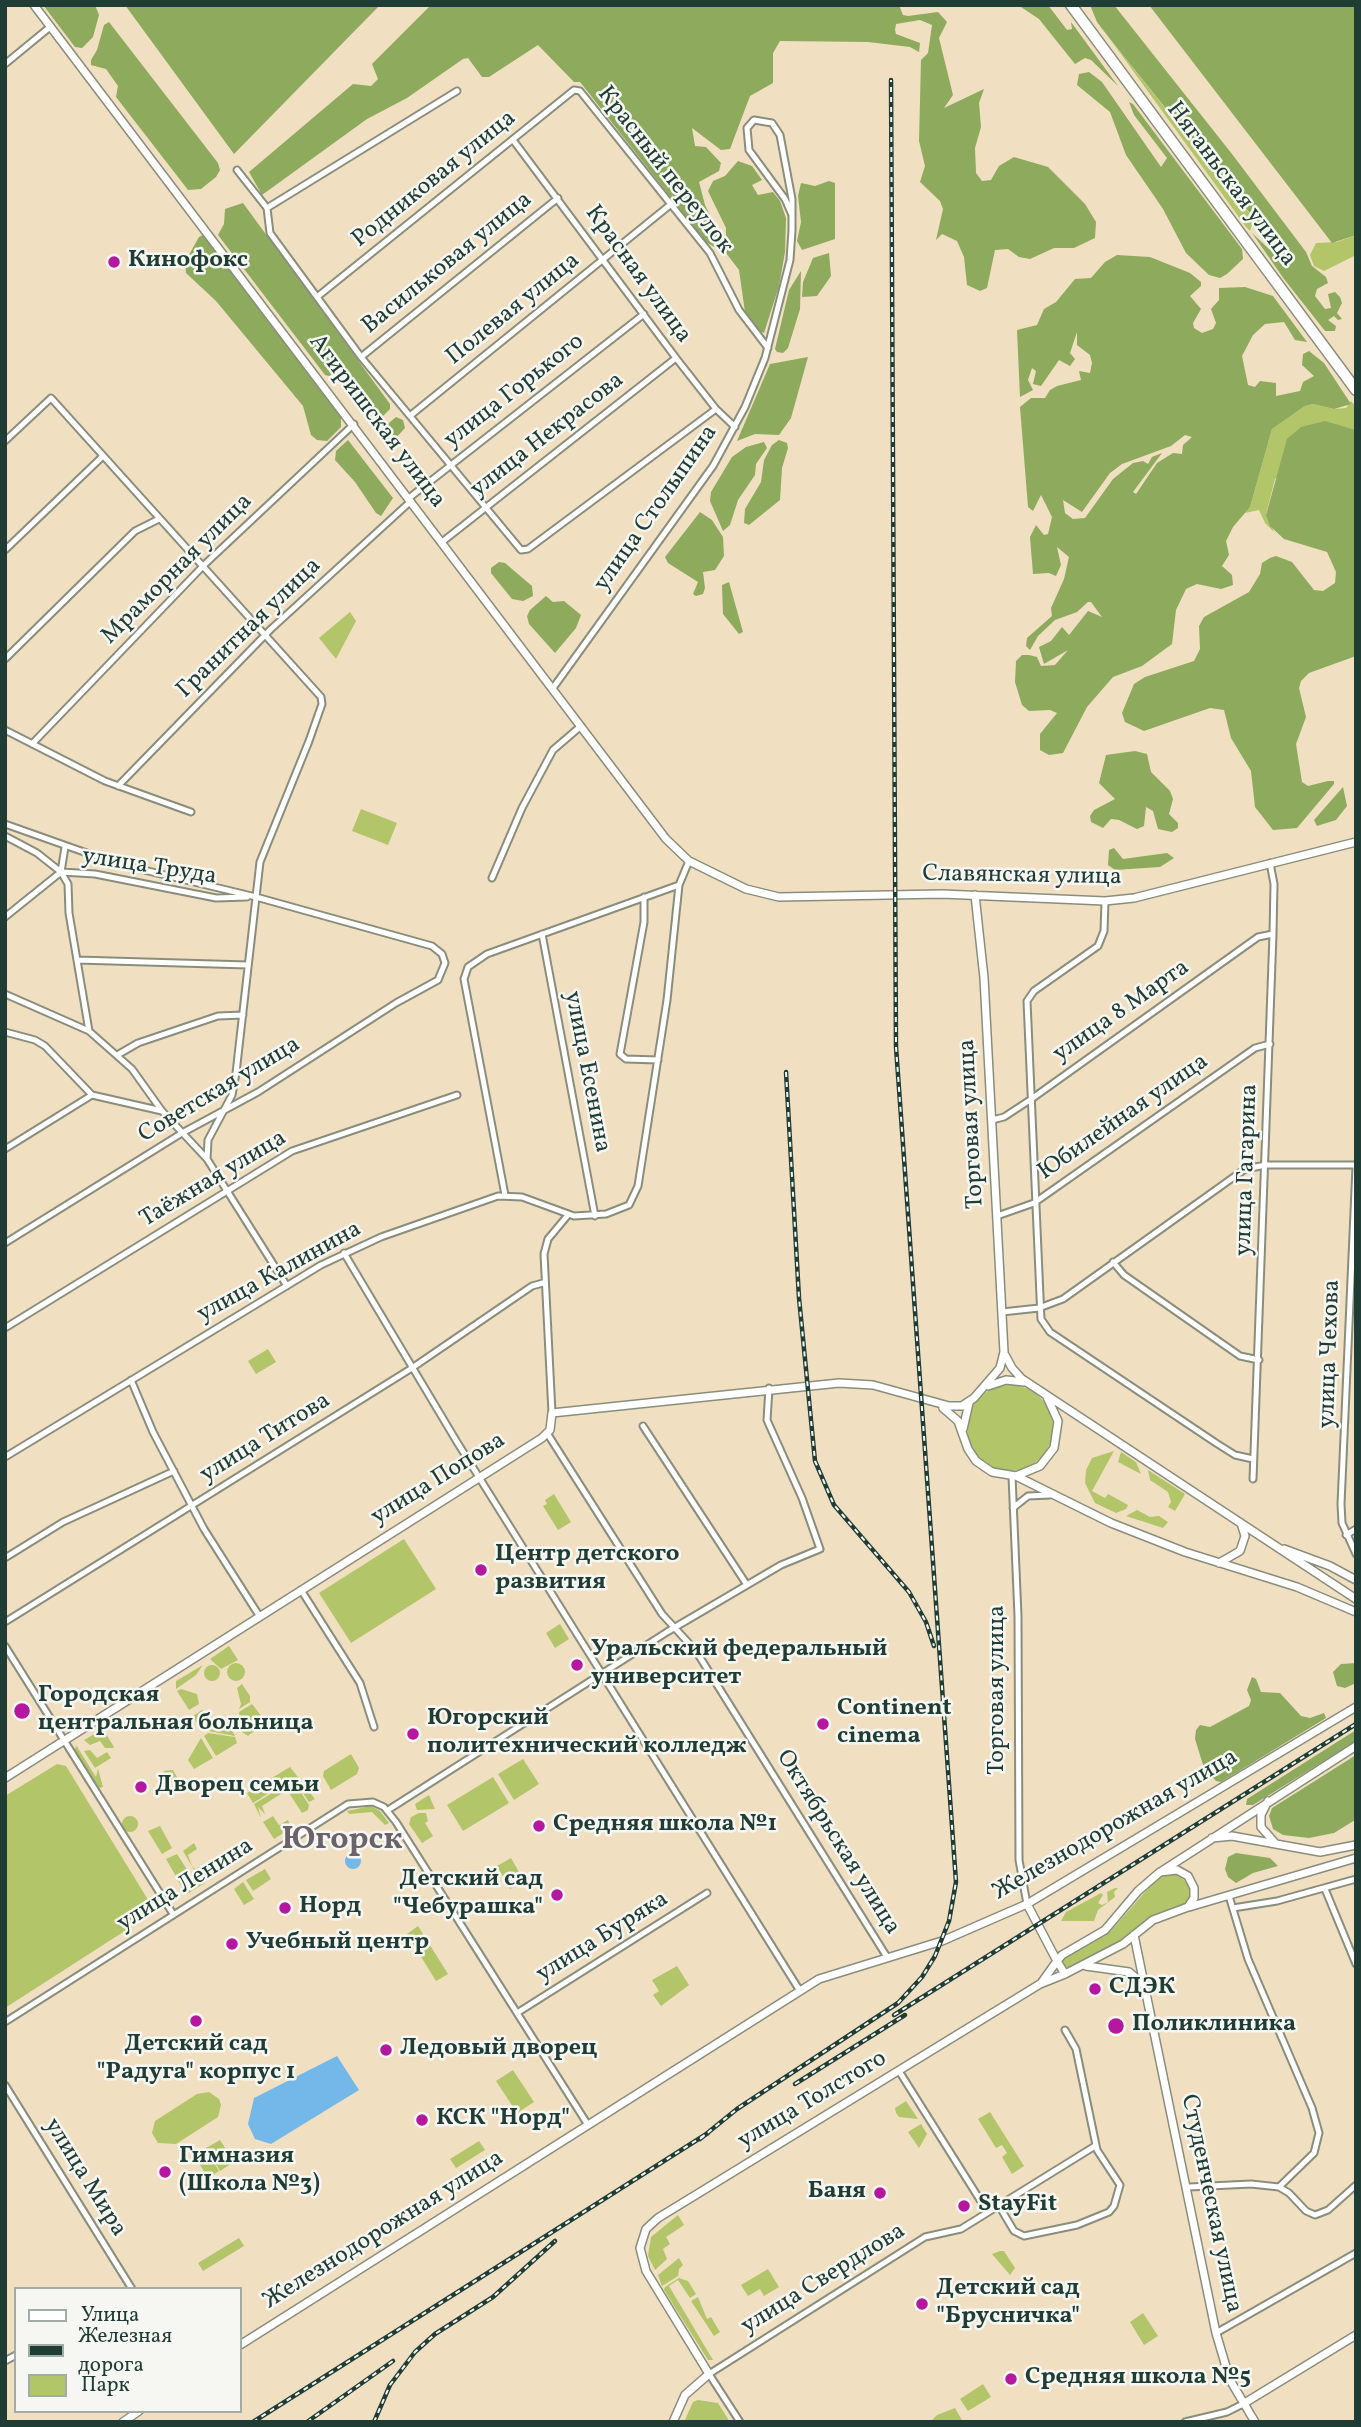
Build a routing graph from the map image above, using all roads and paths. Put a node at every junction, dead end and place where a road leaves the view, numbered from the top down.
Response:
1 (33, 5) edge
2 (1071, 5) edge
3 (50, 27) junction
4 (5, 64) edge
5 (574, 90) joint
6 (457, 91) dead end
7 (513, 140) junction
8 (237, 170) dead end
9 (558, 198) junction
10 (670, 205) junction
11 (267, 208) junction
12 (792, 215) junction
13 (604, 260) junction
14 (317, 297) junction
15 (644, 314) junction
16 (768, 348) junction
17 (361, 357) junction
18 (676, 358) junction
19 (1356, 390) edge
20 (716, 408) junction
21 (411, 415) junction
22 (354, 424) junction
23 (735, 427) junction
24 (5, 441) edge
25 (103, 456) junction
26 (451, 464) junction
27 (410, 499) junction
28 (486, 507) junction
29 (159, 519) junction
30 (442, 542) junction
31 (5, 550) edge
32 (204, 565) junction
33 (266, 634) junction
34 (5, 659) edge
35 (553, 688) junction
36 (581, 726) junction
37 (5, 730) edge
38 (32, 744) junction
39 (118, 786) junction
40 (191, 813) dead end
41 (5, 824) edge
42 (5, 836) edge
43 (1356, 842) edge
44 (65, 847) junction
45 (689, 861) junction
46 (1270, 863) junction
47 (61, 872) junction
48 (492, 878) dead end
49 (679, 885) junction
50 (975, 895) junction
51 (257, 897) junction
52 (644, 897) junction
53 (1105, 901) junction
54 (5, 917) edge
55 (542, 934) junction
56 (1273, 934) junction
57 (78, 960) junction
58 (445, 963) joint
59 (248, 965) junction
60 (5, 994) edge
61 (243, 1015) junction
62 (89, 1031) junction
63 (5, 1032) edge
64 (1270, 1045) junction
65 (119, 1054) junction
66 (658, 1060) junction
67 (92, 1095) junction
68 (457, 1095) dead end
69 (1030, 1100) junction
70 (227, 1106) junction
71 (162, 1111) junction
72 (992, 1120) junction
73 (182, 1133) junction
74 (5, 1149) edge
75 (207, 1159) junction
76 (1266, 1165) junction
77 (1356, 1166) edge
78 (229, 1191) junction
79 (505, 1195) junction
80 (1034, 1203) junction
81 (568, 1215) junction
82 (595, 1216) junction
83 (997, 1216) junction
84 (1355, 1220) edge
85 (5, 1243) edge
86 (344, 1253) junction
87 (1113, 1262) junction
88 (543, 1283) junction
89 (287, 1286) junction
90 (1040, 1308) junction
91 (1002, 1312) junction
92 (5, 1328) edge
93 (1004, 1352) junction
94 (1259, 1360) junction
95 (412, 1368) junction
96 (131, 1380) junction
97 (1031, 1385) junction
98 (769, 1388) junction
99 (982, 1390) junction
100 (1042, 1391) junction
101 (974, 1398) junction
102 (936, 1404) junction
103 (552, 1413) junction
104 (568, 1413) junction
105 (642, 1426) dead end
106 (549, 1432) junction
107 (963, 1437) junction
108 (5, 1457) edge
109 (1253, 1459) junction
110 (174, 1471) junction
111 (1014, 1476) junction
112 (480, 1477) junction
113 (1253, 1479) dead end
114 (1053, 1495) junction
115 (192, 1506) junction
116 (1013, 1508) junction
117 (1241, 1523) junction
118 (1356, 1529) edge
119 (1347, 1538) junction
120 (1273, 1545) junction
121 (1356, 1554) edge
122 (5, 1558) edge
123 (1218, 1563) junction
124 (1356, 1580) edge
125 (747, 1585) junction
126 (301, 1590) junction
127 (1356, 1599) edge
128 (1356, 1612) edge
129 (260, 1617) junction
130 (5, 1622) edge
131 (674, 1628) junction
132 (5, 1646) edge
133 (602, 1672) junction
134 (1356, 1707) edge
135 (374, 1727) dead end
136 (65, 1741) junction
137 (1356, 1746) edge
138 (5, 1778) edge
139 (1271, 1798) junction
140 (388, 1810) junction
141 (1204, 1842) junction
142 (1356, 1845) edge
143 (1290, 1849) junction
144 (1356, 1858) edge
145 (1160, 1872) junction
146 (1356, 1879) edge
147 (1325, 1889) junction
148 (707, 1893) dead end
149 (1229, 1896) junction
150 (1027, 1904) junction
151 (1188, 1907) junction
152 (1233, 1908) junction
153 (173, 1914) junction
154 (1133, 1935) junction
155 (1045, 1937) junction
156 (1073, 1948) junction
157 (887, 1957) junction
158 (1057, 1961) junction
159 (1356, 1964) edge
160 (1085, 1966) junction
161 (1065, 1975) junction
162 (1040, 1984) junction
163 (1144, 1987) junction
164 (800, 1991) junction
165 (517, 2013) junction
166 (5, 2022) edge
167 (1065, 2030) dead end
168 (899, 2071) junction
169 (5, 2085) edge
170 (588, 2125) junction
171 (1095, 2146) junction
172 (1356, 2185) edge
173 (1189, 2187) junction
174 (1279, 2187) junction
175 (998, 2204) junction
176 (987, 2211) junction
177 (1356, 2253) edge
178 (131, 2286) edge
179 (1216, 2333) junction
180 (1356, 2335) edge
181 (242, 2344) edge
182 (709, 2374) junction
183 (1243, 2404) junction
184 (673, 2422) edge
185 (740, 2422) edge
186 (1185, 2422) edge
187 (1255, 2422) edge

1 - 3 street, Агиришская улица
2 - 19 highway, Няганьская улица
3 - 4 street
3 - 22 street, Агиришская улица
5 - 7 street, Родниковая улица
5 - 10 street, Красный переулок
6 - 11 street
7 - 9 street, Красная улица
7 - 14 street, Родниковая улица
8 - 11 street
9 - 13 street, Красная улица
9 - 17 street, Васильковая улица
10 - 13 street, Полевая улица
10 - 16 street, Красный переулок
11 - 14 street
12 - 12 street, улица Столыпина
12 - 16 street, улица Столыпина
13 - 15 street, Красная улица
13 - 21 street, Полевая улица
14 - 17 street
15 - 18 street, Красная улица
15 - 26 street, улица Горького
16 - 23 street, улица Столыпина
17 - 21 street
18 - 20 street, Красная улица
18 - 28 street, улица Некрасова
20 - 23 street, Красная улица
20 - 28 street, улица Столыпина
21 - 26 street
22 - 27 street, Агиришская улица
22 - 32 street, Мраморная улица
23 - 35 street, улица Столыпина
24 - 25 street
25 - 29 street
25 - 31 street
26 - 27 street, улица Горького
26 - 28 street
27 - 30 street, Агиришская улица
27 - 33 street, Гранитная улица
28 - 30 street, улица Некрасова
29 - 32 street
29 - 34 street
30 - 35 street, Агиришская улица
32 - 33 street
32 - 38 street, Мраморная улица
33 - 39 street, Гранитная улица
33 - 51 street
35 - 36 street, Агиришская улица
36 - 45 street, Агиришская улица
36 - 48 street
37 - 38 street
38 - 39 street
39 - 40 street
41 - 44 street, улица Труда
42 - 47 street, улица Труда
43 - 46 street, Славянская улица
44 - 47 street
44 - 51 street, улица Труда
45 - 49 street
45 - 50 street, Славянская улица
46 - 53 street, Славянская улица
46 - 56 street, улица Гагарина
47 - 51 street, улица Труда
47 - 54 street
47 - 57 street
49 - 52 street
49 - 66 street
50 - 53 street, Славянская улица
50 - 72 street, Торговая улица
51 - 58 street, улица Труда
51 - 59 street
52 - 55 street
52 - 66 street
53 - 69 street
55 - 79 street
55 - 82 street, улица Есенина
56 - 64 street, улица Гагарина
56 - 69 street, улица 8 Марта
57 - 59 street
57 - 62 street
58 - 70 street, Советская улица
59 - 61 street
60 - 62 street
61 - 65 street
61 - 70 street
62 - 65 street
63 - 67 street
64 - 76 street, улица Гагарина
64 - 80 street, Юбилейная улица
65 - 71 street
66 - 82 street
67 - 71 street
67 - 74 street
68 - 78 street, Таёжная улица
69 - 72 street, улица 8 Марта
69 - 80 street
70 - 73 street, Советская улица
70 - 75 street
71 - 73 street
72 - 83 street, Торговая улица
73 - 75 street
73 - 85 street, Советская улица
75 - 78 street
76 - 77 street
76 - 87 street
76 - 94 street, улица Гагарина
77 - 84 street, улица Чехова
78 - 89 street
78 - 92 street, Таёжная улица
79 - 81 street
79 - 86 street, улица Калинина
80 - 83 street, Юбилейная улица
80 - 90 street
81 - 82 street
81 - 88 street
83 - 91 street, Торговая улица
84 - 119 street, улица Чехова
86 - 89 street, улица Калинина
86 - 95 street
87 - 90 street
87 - 94 street
88 - 95 street, улица Титова
88 - 103 street
89 - 96 street, улица Калинина
90 - 91 street
90 - 109 street
91 - 93 street, Торговая улица
93 - 97 street
93 - 99 street
94 - 109 street, улица Гагарина
95 - 112 street
95 - 115 street, улица Титова
96 - 108 street, улица Калинина
96 - 110 street
97 - 99 street
97 - 100 street
98 - 102 street
98 - 104 street
98 - 125 street
99 - 101 street
100 - 111 street
100 - 117 street
101 - 102 street
101 - 107 street
102 - 107 street
103 - 104 street
103 - 106 street
104 - 106 street, улица Попова
105 - 125 street
106 - 112 street, улица Попова
106 - 131 street, Октябрьская улица
107 - 111 street
109 - 113 street, улица Гагарина
110 - 115 street
110 - 122 street
111 - 114 street
111 - 116 street, Торговая улица
112 - 126 street, улица Попова
112 - 133 street
114 - 116 street
114 - 123 street
115 - 129 street
115 - 130 street, улица Титова
116 - 150 street, Торговая улица
117 - 120 street
117 - 123 street
118 - 119 street
119 - 121 street
120 - 124 street
120 - 127 street
123 - 128 street
125 - 131 street
126 - 129 street, улица Попова
126 - 135 street
129 - 136 street, улица Попова
131 - 133 street
131 - 157 street, Октябрьская улица
132 - 136 street
133 - 140 street
133 - 164 street
134 - 150 street, Железнодорожная улица
136 - 138 street, улица Попова
136 - 153 street
137 - 139 street
139 - 141 street
139 - 143 street
140 - 153 street, улица Ленина
140 - 165 street
141 - 143 street
141 - 145 street
142 - 143 street
144 - 149 street
145 - 151 street
145 - 156 street
146 - 147 street
147 - 152 street
147 - 159 street
148 - 165 street, улица Буряка
149 - 151 street
149 - 152 street
150 - 155 street
150 - 157 street, Железнодорожная улица
151 - 154 street
152 - 174 street
153 - 166 street, улица Ленина
154 - 160 street
154 - 163 street, Студенческая улица
155 - 156 street
155 - 158 street
156 - 158 street
157 - 164 street, Железнодорожная улица
158 - 161 street
158 - 162 street
160 - 161 street
160 - 163 street
161 - 162 street
162 - 168 street, улица Толстого
163 - 173 street, Студенческая улица
164 - 170 street, Железнодорожная улица
165 - 170 street
167 - 171 street
168 - 176 street
168 - 182 street, улица Толстого
169 - 178 street, улица Мира
170 - 181 street, Железнодорожная улица
171 - 175 street, улица Свердлова
171 - 175 street
172 - 174 street
173 - 174 street
173 - 179 street, Студенческая улица
175 - 176 street, улица Свердлова
176 - 182 street, улица Свердлова
177 - 179 street
179 - 183 street, Студенческая улица
180 - 183 street
182 - 184 street
182 - 185 street
183 - 186 street
183 - 187 street, Студенческая улица

